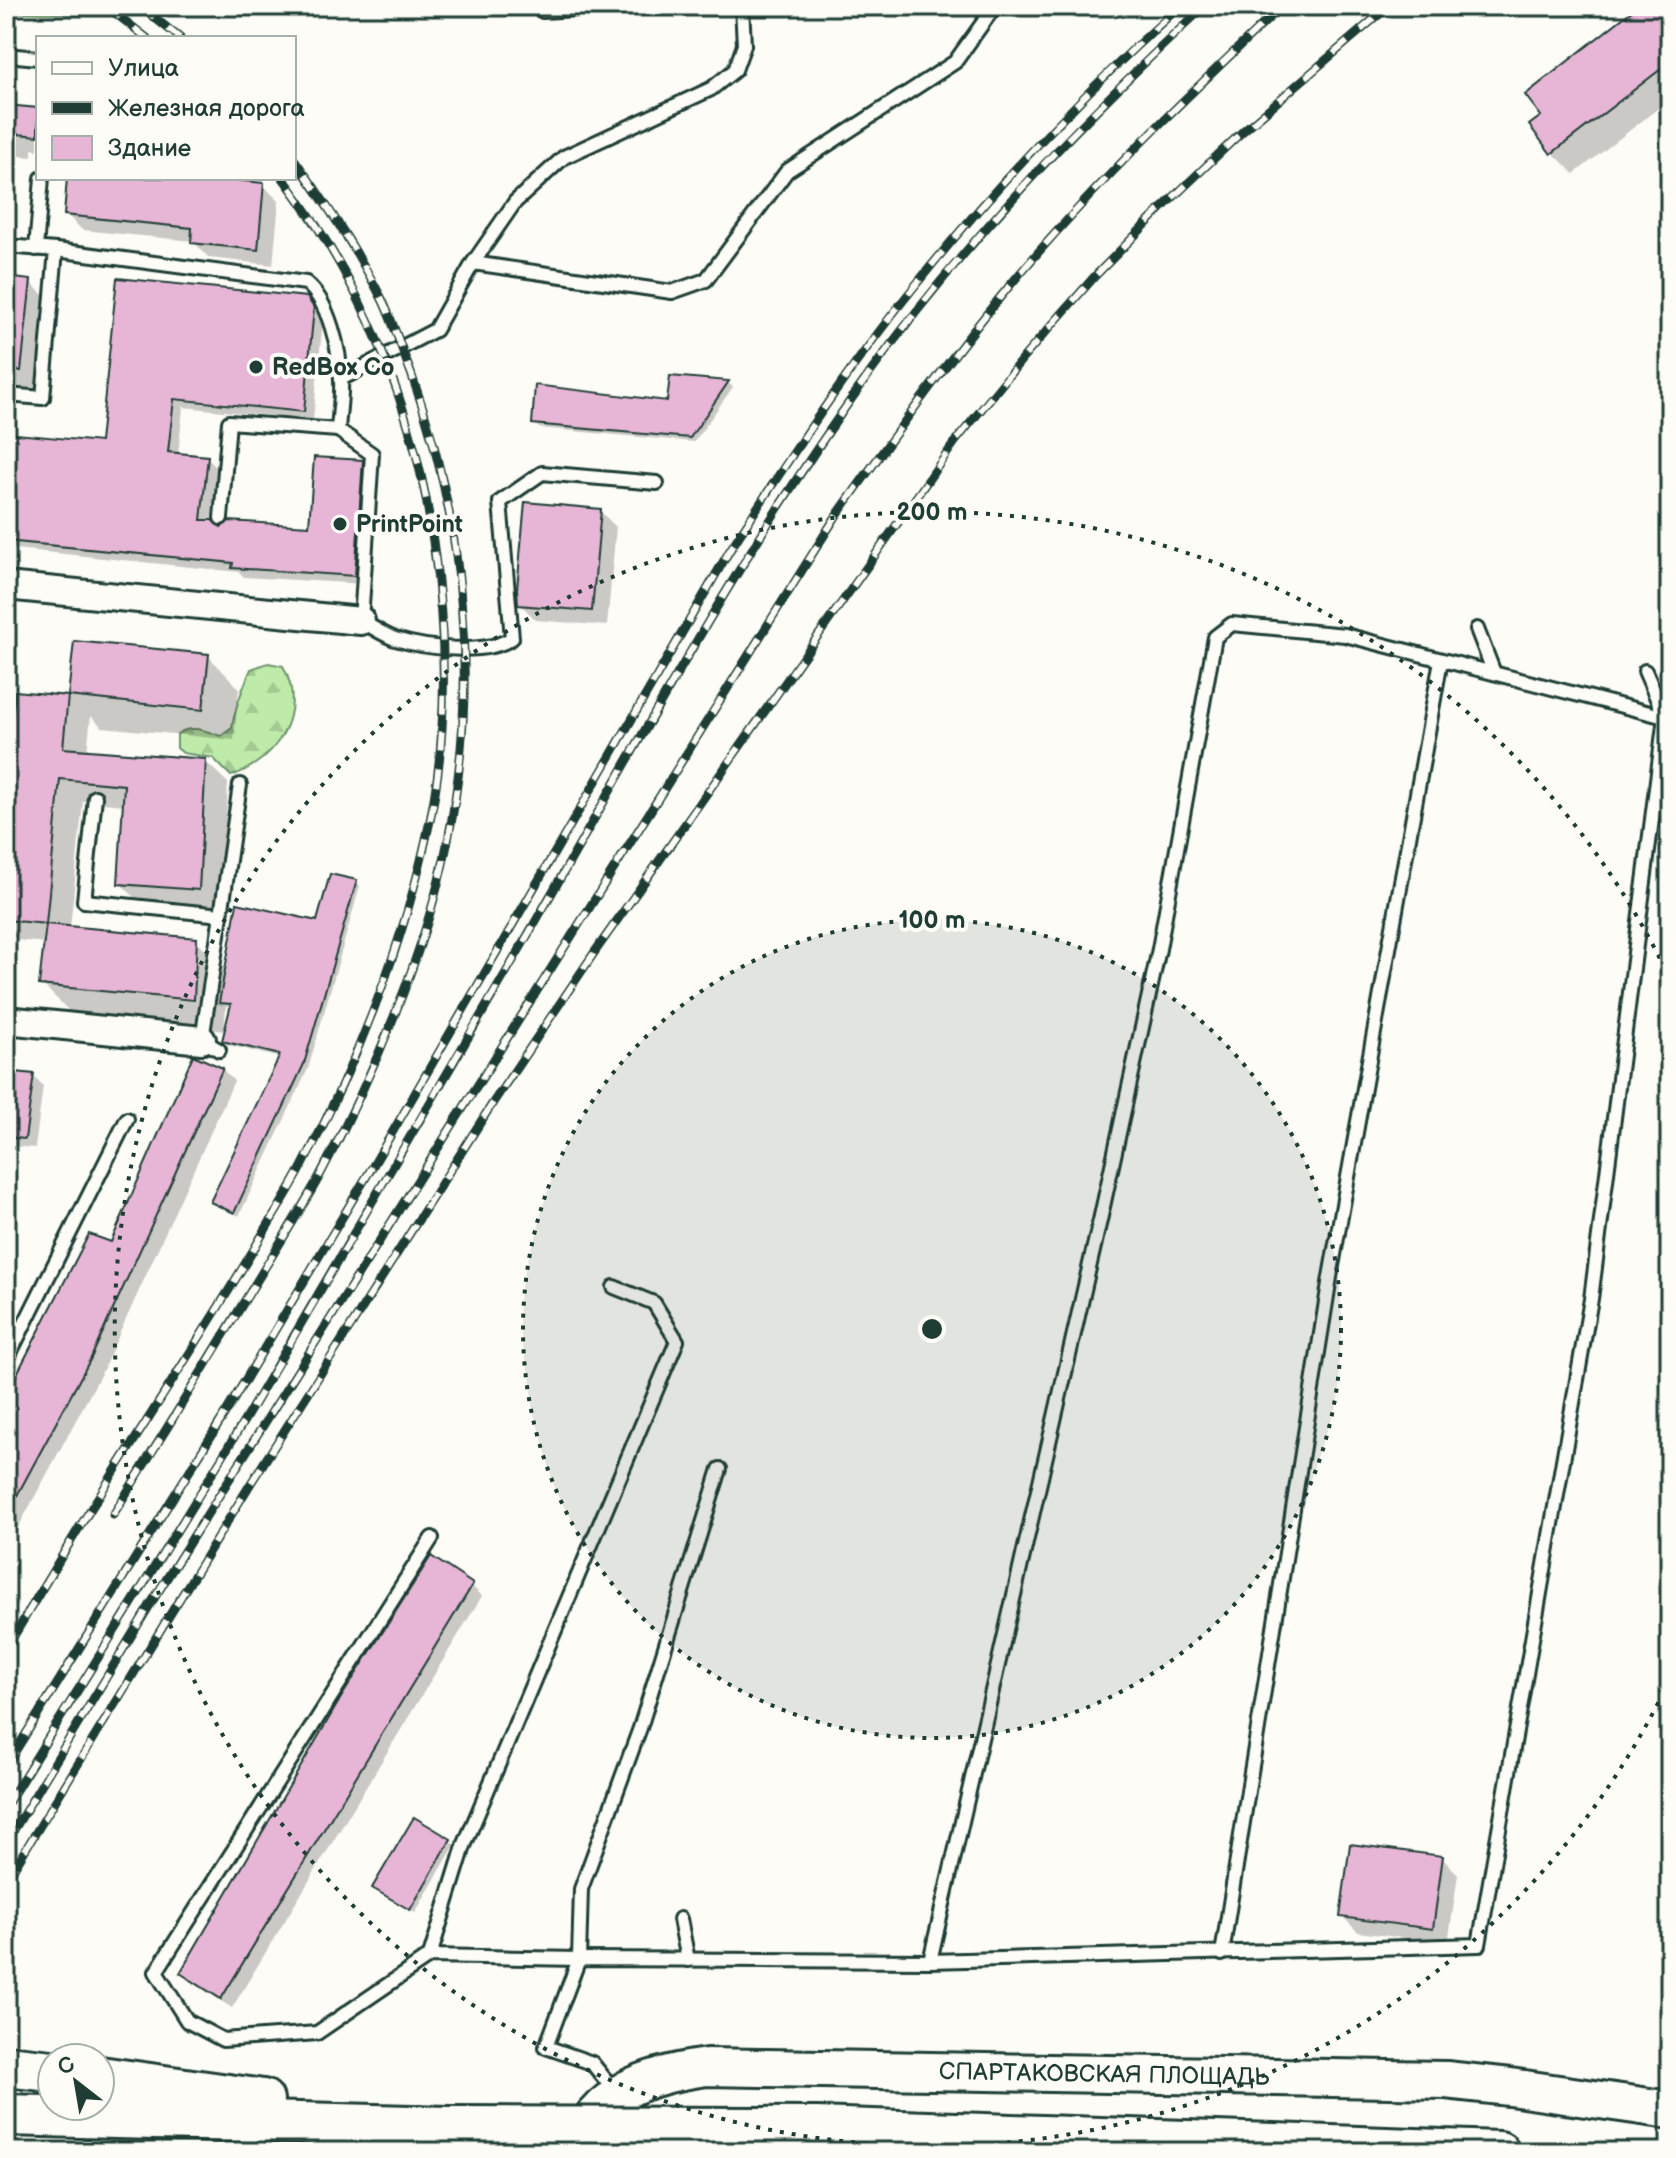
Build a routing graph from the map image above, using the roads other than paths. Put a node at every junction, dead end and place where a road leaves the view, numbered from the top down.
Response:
1 (542, 6) edge
2 (627, 6) edge
3 (742, 6) edge
4 (995, 6) edge
5 (6, 55) edge
6 (36, 58) edge
7 (42, 180) edge
8 (6, 246) edge
9 (36, 249) junction
10 (56, 250) junction
11 (473, 263) junction
12 (341, 379) junction
13 (6, 395) edge
14 (338, 430) junction
15 (657, 483) dead end
16 (221, 518) dead end
17 (6, 586) edge
18 (361, 621) junction
19 (1477, 629) dead end
20 (1441, 660) junction
21 (1645, 671) dead end
22 (1494, 673) junction
23 (1665, 717) junction
24 (240, 785) dead end
25 (95, 797) dead end
26 (221, 915) junction
27 (6, 1020) edge
28 (211, 1045) joint
29 (127, 1119) dead end
30 (614, 1287) dead end
31 (6, 1361) edge
32 (720, 1469) dead end
33 (432, 1538) dead end
34 (680, 1919) dead end
35 (1222, 1954) junction
36 (430, 1956) junction
37 (579, 1959) junction
38 (688, 1960) junction
39 (930, 1961) junction
40 (6, 2066) edge
41 (36, 2069) edge
42 (116, 2079) edge
43 (617, 2094) junction
44 (1670, 2110) edge
45 (6, 2115) edge
46 (449, 2127) junction
47 (572, 2152) edge
48 (1499, 2152) edge

1 - 2 lane
3 - 11 lane
4 - 11 lane
5 - 6 lane
7 - 9 lane
8 - 9 lane
9 - 10 lane
10 - 12 lane
10 - 13 lane
11 - 12 lane
12 - 14 lane
14 - 16 lane
14 - 18 lane
15 - 18 lane
17 - 18 street
19 - 22 lane
20 - 22 lane
20 - 35 lane
20 - 39 lane
21 - 23 lane
22 - 23 lane
23 - 35 lane
24 - 26 lane
25 - 26 lane
26 - 28 lane
27 - 28 street
29 - 31 lane
30 - 36 lane
32 - 37 lane
33 - 36 lane
34 - 38 lane
35 - 39 lane
36 - 37 lane
37 - 38 lane
37 - 43 lane
38 - 39 lane
40 - 41 main road
42 - 46 main road
43 - 44 street, СПАРТАКОВСКАЯ ПЛОЩАДЬ
43 - 47 street, СПАРТАКОВСКАЯ ПЛОЩАДЬ
45 - 46 main road
46 - 48 main road, bridge

